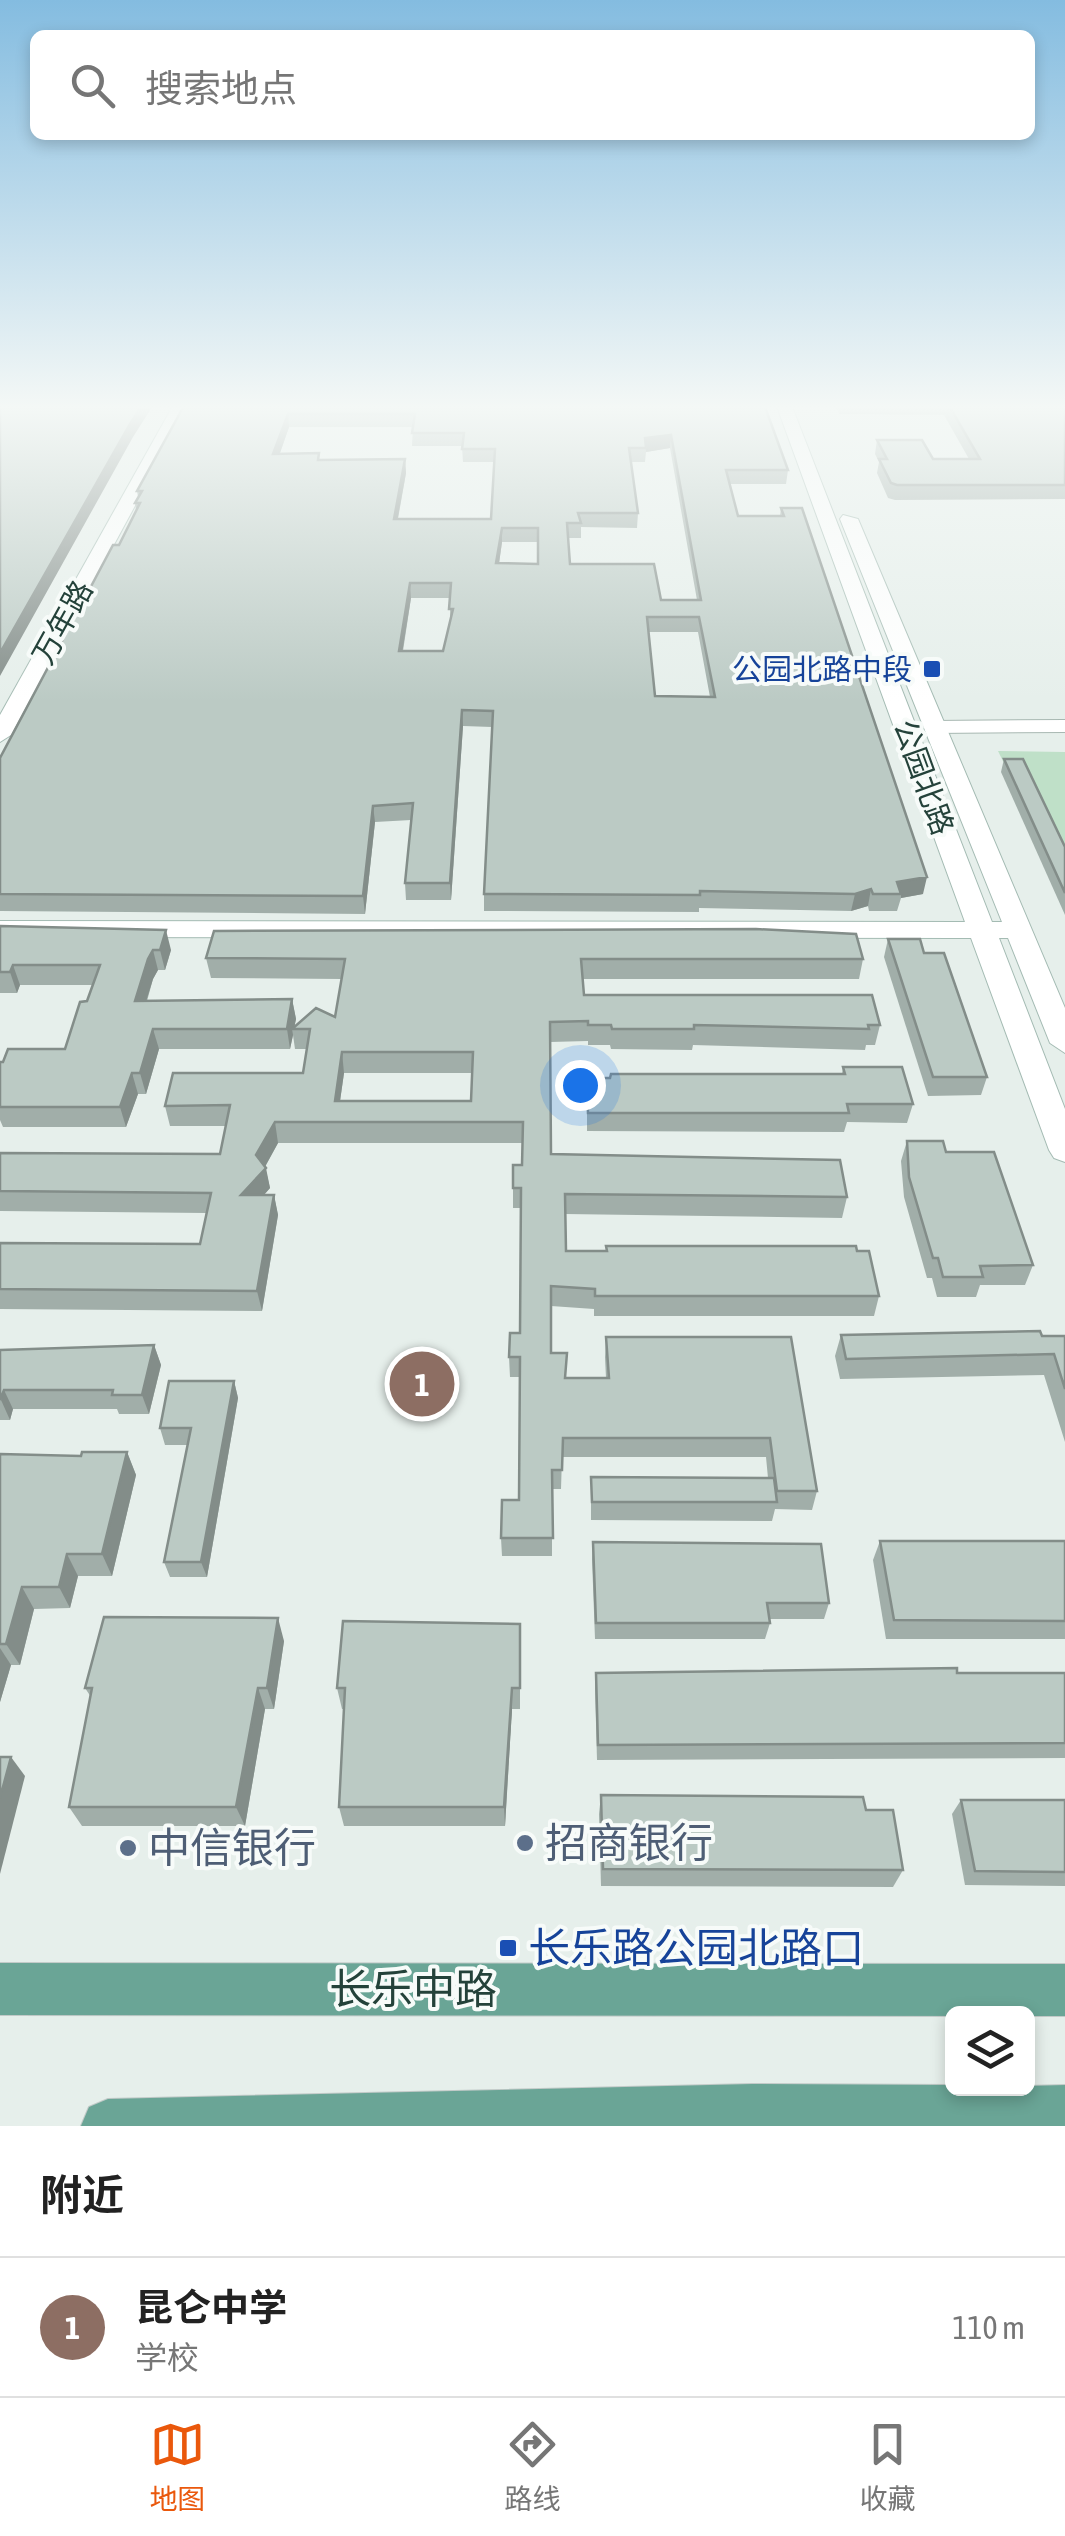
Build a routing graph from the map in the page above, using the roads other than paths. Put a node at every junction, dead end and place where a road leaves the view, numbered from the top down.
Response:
1 (127, 503) edge
2 (821, 503) edge
3 (843, 503) edge
4 (1065, 726) edge
5 (933, 727) junction
6 (0, 735) edge
7 (0, 928) edge
8 (980, 930) junction
9 (1018, 930) junction
10 (1065, 1043) edge
11 (1065, 1150) edge
12 (0, 1990) edge
13 (1065, 1990) edge
14 (1065, 2112) edge
15 (108, 2126) edge

1 - 6 main road, 万年路
2 - 8 main road, 公园北路
3 - 5 main road, 公园北路
4 - 5 street
5 - 9 main road, 公园北路
7 - 8 main road
8 - 9 main road
8 - 11 main road, 公园北路
9 - 10 main road, 公园北路
12 - 13 main road, 长乐中路
14 - 15 main road

